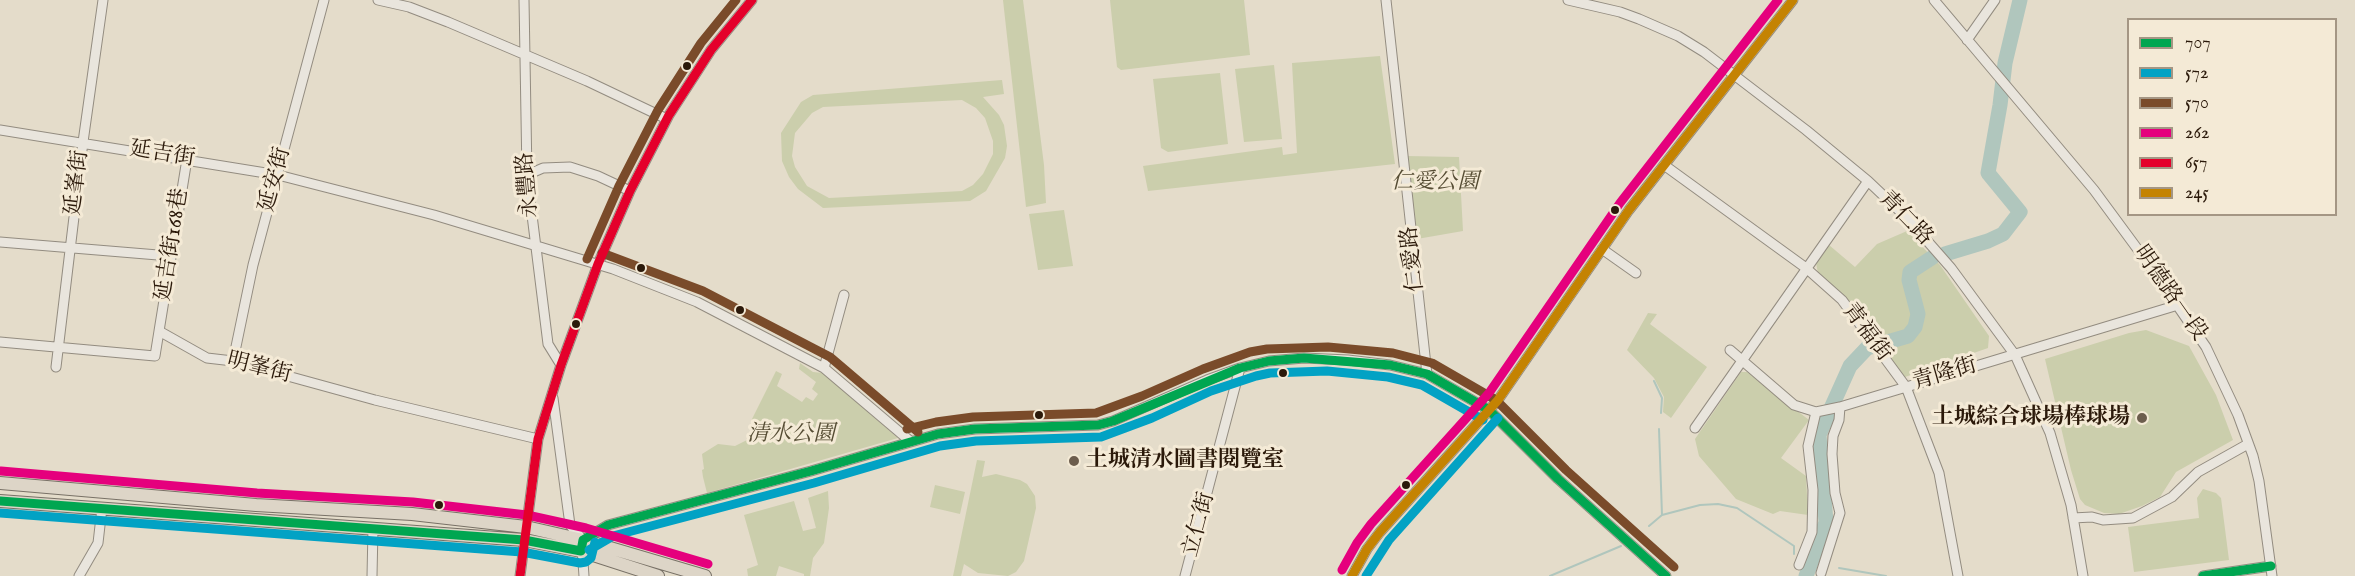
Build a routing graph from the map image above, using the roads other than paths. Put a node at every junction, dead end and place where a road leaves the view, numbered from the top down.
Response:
1 (103, 0) edge
2 (324, 0) edge
3 (378, 0) edge
4 (524, 0) edge
5 (752, 0) edge
6 (1386, 0) edge
7 (1568, 0) edge
8 (1793, 0) edge
9 (1934, 0) edge
10 (1995, 0) edge
11 (1967, 40) junction
12 (525, 55) junction
13 (1735, 74) junction
14 (667, 119) junction
15 (0, 130) edge
16 (83, 142) junction
17 (187, 159) junction
18 (1664, 165) junction
19 (278, 175) junction
20 (527, 175) junction
21 (1868, 181) junction
22 (630, 191) junction
23 (0, 242) edge
24 (535, 245) junction
25 (70, 246) junction
26 (1602, 249) junction
27 (170, 256) junction
28 (598, 264) junction
29 (1806, 268) junction
30 (1636, 273) dead end
31 (844, 295) dead end
32 (2178, 305) junction
33 (159, 331) junction
34 (0, 342) edge
35 (58, 346) junction
36 (1730, 350) dead end
37 (2015, 355) junction
38 (1742, 360) junction
39 (233, 361) junction
40 (561, 365) junction
41 (56, 367) dead end
42 (824, 368) junction
43 (1240, 368) junction
44 (1427, 374) junction
45 (1906, 387) junction
46 (552, 392) junction
47 (1839, 407) junction
48 (1489, 410) junction
49 (1816, 412) junction
50 (1695, 428) dead end
51 (538, 439) junction
52 (910, 441) junction
53 (2248, 444) junction
54 (0, 483) edge
55 (0, 501) edge
56 (102, 508) junction
57 (2073, 518) junction
58 (526, 527) junction
59 (373, 529) junction
60 (524, 540) junction
61 (582, 545) junction
62 (1799, 565) dead end
63 (2271, 566) junction
64 (1821, 573) dead end
65 (79, 576) edge
66 (372, 576) edge
67 (520, 576) edge
68 (584, 576) edge
69 (658, 576) edge
70 (705, 576) edge
71 (1185, 576) edge
72 (1352, 576) edge
73 (1666, 576) edge
74 (1958, 576) edge
75 (2083, 576) edge
76 (2203, 576) edge
77 (2272, 576) edge

1 - 16 street, 延峯街
2 - 19 street, 延安街
3 - 12 street
4 - 12 street, 永豐路
5 - 14 street
6 - 44 street, 仁愛路
7 - 13 street, 青仁路
8 - 13 street
9 - 11 street, 明德路一段
10 - 11 street
11 - 32 street, 明德路一段
12 - 14 street
12 - 20 street, 永豐路
13 - 18 street
13 - 21 street, 青仁路
14 - 22 street
15 - 16 street, 延吉街
16 - 17 street, 延吉街
16 - 25 street, 延峯街
17 - 19 street, 延吉街
17 - 27 street, 延吉街168巷
18 - 26 street
18 - 29 street, 青福街
19 - 24 street, 延吉街
19 - 39 street, 延安街
20 - 22 street
20 - 24 street, 永豐路
21 - 29 street
21 - 37 street, 青仁路
22 - 28 street
23 - 25 street
24 - 28 street, 延吉街
24 - 40 street, 永豐路
25 - 27 street
25 - 35 street, 延峯街
26 - 30 street
26 - 48 street
27 - 33 street, 延吉街168巷
28 - 40 street
28 - 42 street, 延吉街
29 - 38 street
29 - 45 street, 青福街
31 - 42 street
32 - 37 street, 青隆街
32 - 53 street, 明德路一段
33 - 35 street
33 - 39 street, 明峯街
34 - 35 street
35 - 41 street, 延峯街
36 - 38 street
37 - 45 street, 青隆街
37 - 57 street, 青仁路
38 - 49 street
38 - 50 street
39 - 51 street, 明峯街
40 - 46 street
42 - 52 street, 延吉街
43 - 44 street
43 - 52 street
43 - 71 street, 立仁街
44 - 48 street
45 - 47 street, 青隆街
45 - 74 street, 青福街
46 - 51 street
46 - 61 street
47 - 49 street, 青隆街
47 - 64 street
48 - 72 street
48 - 73 street
49 - 62 street
51 - 58 street
52 - 61 street
53 - 57 street
53 - 63 street, 明德路一段
54 - 58 main road
55 - 56 main road
56 - 59 main road
56 - 65 street
57 - 75 street, 青仁路
58 - 60 street
58 - 61 main road
59 - 60 main road
59 - 66 street
60 - 61 main road
60 - 67 street
61 - 68 street
61 - 69 main road
61 - 70 main road
63 - 76 street
63 - 77 street, 明德路一段

